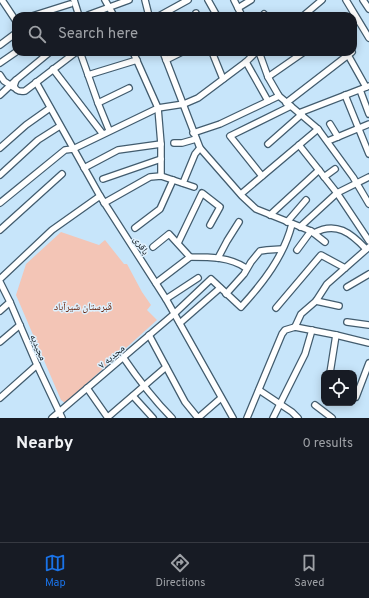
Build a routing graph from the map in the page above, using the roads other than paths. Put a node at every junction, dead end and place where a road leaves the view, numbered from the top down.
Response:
1 (2, 0) edge
2 (106, 0) edge
3 (129, 0) edge
4 (145, 0) edge
5 (188, 0) edge
6 (208, 0) edge
7 (234, 0) edge
8 (251, 0) edge
9 (322, 0) edge
10 (346, 0) edge
11 (363, 0) edge
12 (72, 2) edge
13 (178, 2) edge
14 (108, 8) junction
15 (238, 8) junction
16 (369, 9) edge
17 (43, 12) edge
18 (77, 12) edge
19 (97, 12) edge
20 (111, 12) edge
21 (148, 12) edge
22 (164, 12) edge
23 (215, 12) edge
24 (240, 12) edge
25 (307, 12) edge
26 (352, 12) edge
27 (12, 14) edge
28 (357, 20) edge
29 (12, 36) edge
30 (369, 38) edge
31 (0, 45) edge
32 (12, 55) edge
33 (45, 56) edge
34 (71, 56) edge
35 (81, 56) edge
36 (135, 56) edge
37 (164, 56) edge
38 (174, 56) edge
39 (214, 56) edge
40 (253, 56) edge
41 (259, 56) edge
42 (298, 56) edge
43 (348, 56) edge
44 (354, 56) edge
45 (42, 58) joint
46 (137, 60) junction
47 (166, 60) junction
48 (246, 62) junction
49 (0, 63) edge
50 (53, 70) junction
51 (0, 75) edge
52 (88, 75) junction
53 (268, 77) junction
54 (223, 79) junction
55 (36, 82) junction
56 (13, 87) junction
57 (129, 88) dead end
58 (365, 88) edge
59 (0, 95) edge
60 (345, 95) junction
61 (278, 96) junction
62 (268, 101) junction
63 (98, 103) junction
64 (184, 104) junction
65 (288, 105) junction
66 (50, 108) junction
67 (158, 108) junction
68 (300, 114) junction
69 (369, 114) edge
70 (330, 124) dead end
71 (369, 124) edge
72 (60, 126) junction
73 (359, 128) junction
74 (318, 129) junction
75 (110, 130) junction
76 (102, 133) junction
77 (193, 133) junction
78 (338, 137) junction
79 (196, 139) junction
80 (328, 141) junction
81 (174, 143) dead end
82 (161, 144) junction
83 (268, 144) dead end
84 (298, 146) junction
85 (0, 148) edge
86 (73, 148) junction
87 (200, 148) junction
88 (369, 154) edge
89 (161, 159) junction
90 (84, 168) junction
91 (335, 169) dead end
92 (319, 170) junction
93 (62, 174) dead end
94 (0, 175) edge
95 (161, 176) junction
96 (262, 176) junction
97 (369, 176) edge
98 (324, 177) junction
99 (103, 179) dead end
100 (173, 180) junction
101 (356, 182) junction
102 (183, 183) junction
103 (194, 187) dead end
104 (241, 194) junction
105 (337, 194) junction
106 (100, 196) junction
107 (306, 200) dead end
108 (0, 203) edge
109 (104, 203) junction
110 (369, 204) edge
111 (270, 215) junction
112 (239, 222) dead end
113 (289, 223) junction
114 (210, 225) dead end
115 (300, 227) junction
116 (135, 228) dead end
117 (0, 230) edge
118 (312, 232) junction
119 (369, 241) edge
120 (325, 242) dead end
121 (178, 243) junction
122 (153, 247) dead end
123 (368, 248) edge
124 (282, 249) junction
125 (298, 250) dead end
126 (190, 257) junction
127 (218, 258) junction
128 (246, 268) junction
129 (346, 268) junction
130 (369, 274) edge
131 (198, 278) dead end
132 (0, 279) edge
133 (0, 282) edge
134 (156, 283) junction
135 (347, 287) dead end
136 (220, 288) junction
137 (226, 294) junction
138 (166, 300) junction
139 (10, 302) junction
140 (316, 302) junction
141 (339, 306) dead end
142 (276, 308) dead end
143 (0, 310) edge
144 (174, 314) junction
145 (347, 322) dead end
146 (180, 323) junction
147 (20, 325) junction
148 (369, 325) edge
149 (295, 327) junction
150 (312, 330) junction
151 (149, 335) junction
152 (336, 335) junction
153 (0, 342) edge
154 (369, 343) edge
155 (123, 357) junction
156 (369, 363) edge
157 (37, 365) junction
158 (166, 367) junction
159 (330, 370) edge
160 (143, 387) junction
161 (87, 388) junction
162 (259, 390) junction
163 (357, 394) edge
164 (133, 396) junction
165 (0, 398) edge
166 (221, 398) junction
167 (280, 404) junction
168 (315, 405) dead end
169 (60, 412) junction
170 (52, 418) edge
171 (62, 418) edge
172 (108, 418) edge
173 (153, 418) edge
174 (172, 418) edge
175 (198, 418) edge
176 (233, 418) edge
177 (247, 418) edge
178 (273, 418) edge
179 (298, 418) edge
180 (332, 418) edge

1 - 27 street
2 - 14 street
3 - 14 street
4 - 21 street
5 - 13 street
6 - 23 street
7 - 15 street
8 - 15 street
9 - 25 street
10 - 26 street
11 - 16 street
12 - 17 street
12 - 18 street
13 - 22 street
14 - 19 street
14 - 20 street
15 - 24 street
28 - 30 street
29 - 31 street
32 - 49 street
33 - 45 street
34 - 50 street
35 - 52 street
36 - 46 street
37 - 47 street
38 - 47 street
39 - 54 street
40 - 48 street
41 - 53 street
42 - 53 street
43 - 65 street
44 - 58 street
45 - 56 street
46 - 52 street
46 - 67 street
47 - 64 street
48 - 54 street
48 - 62 street
50 - 55 street
50 - 76 street
51 - 56 street
52 - 63 street
53 - 61 street
54 - 64 street
55 - 56 street
55 - 66 street, باقری
56 - 59 street
57 - 63 street
58 - 60 street
58 - 69 street
60 - 68 street
60 - 73 street
61 - 62 street
61 - 65 street
62 - 77 street
63 - 75 street
64 - 67 street
64 - 77 street
65 - 68 street
65 - 96 street
66 - 72 street, باقری
66 - 85 street
67 - 75 street
67 - 82 street
68 - 74 street
68 - 83 street
70 - 78 street
71 - 73 street
72 - 86 street, باقری
72 - 94 street
73 - 78 street
73 - 88 street
74 - 80 street
74 - 84 street
75 - 76 street
76 - 86 street
77 - 79 street
78 - 80 street
79 - 81 street
79 - 87 street
80 - 101 street
82 - 89 street
82 - 90 street
84 - 92 street
84 - 96 street
86 - 90 street, باقری
86 - 108 street
87 - 102 street
87 - 104 street
89 - 95 street
89 - 99 street
90 - 106 street, باقری
91 - 98 street
92 - 98 street
92 - 111 street
93 - 117 street
95 - 100 street
95 - 109 street
96 - 104 street
97 - 101 street
98 - 105 street
100 - 102 street
100 - 116 street
101 - 105 street
101 - 110 street
102 - 103 street
104 - 111 street
105 - 115 street
105 - 119 street
106 - 109 street, باقری
106 - 132 street
107 - 113 street
109 - 134 street, باقری
111 - 113 street
112 - 127 street
113 - 115 street
113 - 124 street
114 - 121 street
115 - 118 street
118 - 120 street
118 - 123 street
118 - 125 street
121 - 122 street
121 - 126 street
123 - 129 street
124 - 128 street
124 - 137 street
126 - 127 street
126 - 134 street
127 - 128 street
128 - 137 street
129 - 140 street
129 - 142 street
130 - 135 street
131 - 138 street
133 - 139 street, مجیدیه
134 - 138 street, باقری
136 - 137 street
136 - 144 street, مجدیه ۷
136 - 146 street
138 - 144 street, باقری
139 - 143 street
139 - 147 street, مجیدیه
140 - 141 street
140 - 149 street
144 - 146 street, باقری
144 - 151 street, مجدیه ۷
145 - 148 street
146 - 166 street, باقری
147 - 153 street
147 - 157 street, مجیدیه
149 - 150 street
149 - 162 street
150 - 152 street
150 - 167 street
151 - 155 street, مجدیه ۷
151 - 158 street
152 - 154 street
152 - 159 street
155 - 160 street
155 - 161 street, مجدیه ۷
156 - 163 street
157 - 165 street
157 - 169 street, مجیدیه
158 - 160 street
158 - 175 street
160 - 164 street
160 - 174 street
161 - 169 street, مجدیه ۷
161 - 172 street
162 - 167 street
162 - 177 street
164 - 172 street
164 - 173 street
166 - 175 street
166 - 176 street, باقری
167 - 178 street
167 - 179 street
168 - 180 street
169 - 170 street, مجدیه ۷
169 - 171 street, مجیدیه

